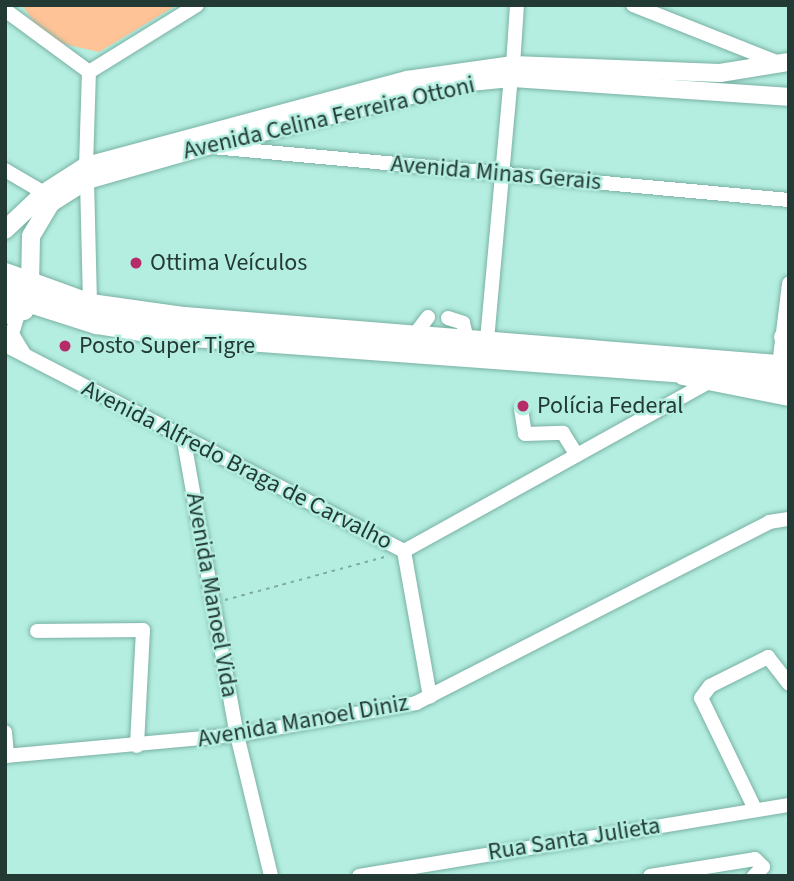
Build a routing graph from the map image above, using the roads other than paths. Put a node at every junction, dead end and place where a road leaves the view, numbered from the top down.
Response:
1 (197, 5) edge
2 (517, 5) edge
3 (633, 5) edge
4 (5, 10) edge
5 (785, 63) edge
6 (512, 71) junction
7 (89, 72) junction
8 (789, 97) edge
9 (203, 147) junction
10 (5, 170) edge
11 (86, 173) junction
12 (503, 174) junction
13 (44, 192) junction
14 (789, 200) edge
15 (5, 230) edge
16 (5, 273) edge
17 (789, 284) edge
18 (5, 294) edge
19 (20, 303) edge
20 (90, 304) junction
21 (428, 317) dead end
22 (448, 318) dead end
23 (413, 337) junction
24 (786, 338) edge
25 (477, 339) junction
26 (5, 345) edge
27 (25, 355) junction
28 (786, 360) edge
29 (669, 371) junction
30 (789, 379) edge
31 (705, 384) junction
32 (789, 397) edge
33 (521, 409) dead end
34 (183, 436) junction
35 (577, 455) junction
36 (789, 519) edge
37 (404, 551) junction
38 (37, 631) dead end
39 (789, 684) edge
40 (430, 697) junction
41 (5, 732) edge
42 (237, 735) junction
43 (137, 746) junction
44 (6, 756) edge
45 (788, 806) edge
46 (755, 809) junction
47 (447, 859) junction
48 (271, 876) edge
49 (359, 876) edge
50 (449, 876) edge
51 (650, 876) edge
52 (754, 876) edge

1 - 7 street
2 - 6 street
3 - 5 street
4 - 7 street
5 - 6 main road, Avenida Celina Ferreira Ottoni
6 - 8 main road, Avenida Celina Ferreira Ottoni
6 - 9 main road, Avenida Celina Ferreira Ottoni
6 - 11 main road, Avenida Celina Ferreira Ottoni
6 - 12 street
7 - 11 street
9 - 11 main road, Avenida Celina Ferreira Ottoni
9 - 12 street, Avenida Minas Gerais
10 - 13 street
11 - 13 main road, Avenida Celina Ferreira Ottoni
11 - 19 main road, Avenida Celina Ferreira Ottoni
11 - 20 street
12 - 14 street, Avenida Minas Gerais
12 - 25 street
13 - 15 main road, Avenida Celina Ferreira Ottoni
16 - 19 highway
17 - 24 street
18 - 19 highway
19 - 20 highway
19 - 27 street
19 - 29 highway
20 - 23 highway
21 - 23 street
22 - 25 street
23 - 25 highway
24 - 28 street
25 - 28 highway
26 - 27 street, Avenida Alfredo Braga de Carvalho
27 - 34 street, Avenida Alfredo Braga de Carvalho
29 - 30 highway
29 - 31 main road
31 - 32 main road
31 - 35 street, Avenida Alfredo Braga de Carvalho
33 - 35 street
34 - 37 street, Avenida Alfredo Braga de Carvalho
34 - 42 street, Avenida Manoel Vida
35 - 37 street, Avenida Alfredo Braga de Carvalho
36 - 40 street, Avenida Manoel Diniz
37 - 40 street
38 - 43 street
39 - 46 street
40 - 42 street, Avenida Manoel Diniz
41 - 44 street
42 - 43 street, Avenida Manoel Diniz
42 - 48 street, Avenida Manoel Vida
43 - 44 street, Avenida Manoel Diniz
45 - 46 street, Rua Santa Julieta
46 - 47 street, Rua Santa Julieta
47 - 49 street, Rua Santa Julieta
47 - 50 street
51 - 52 street

